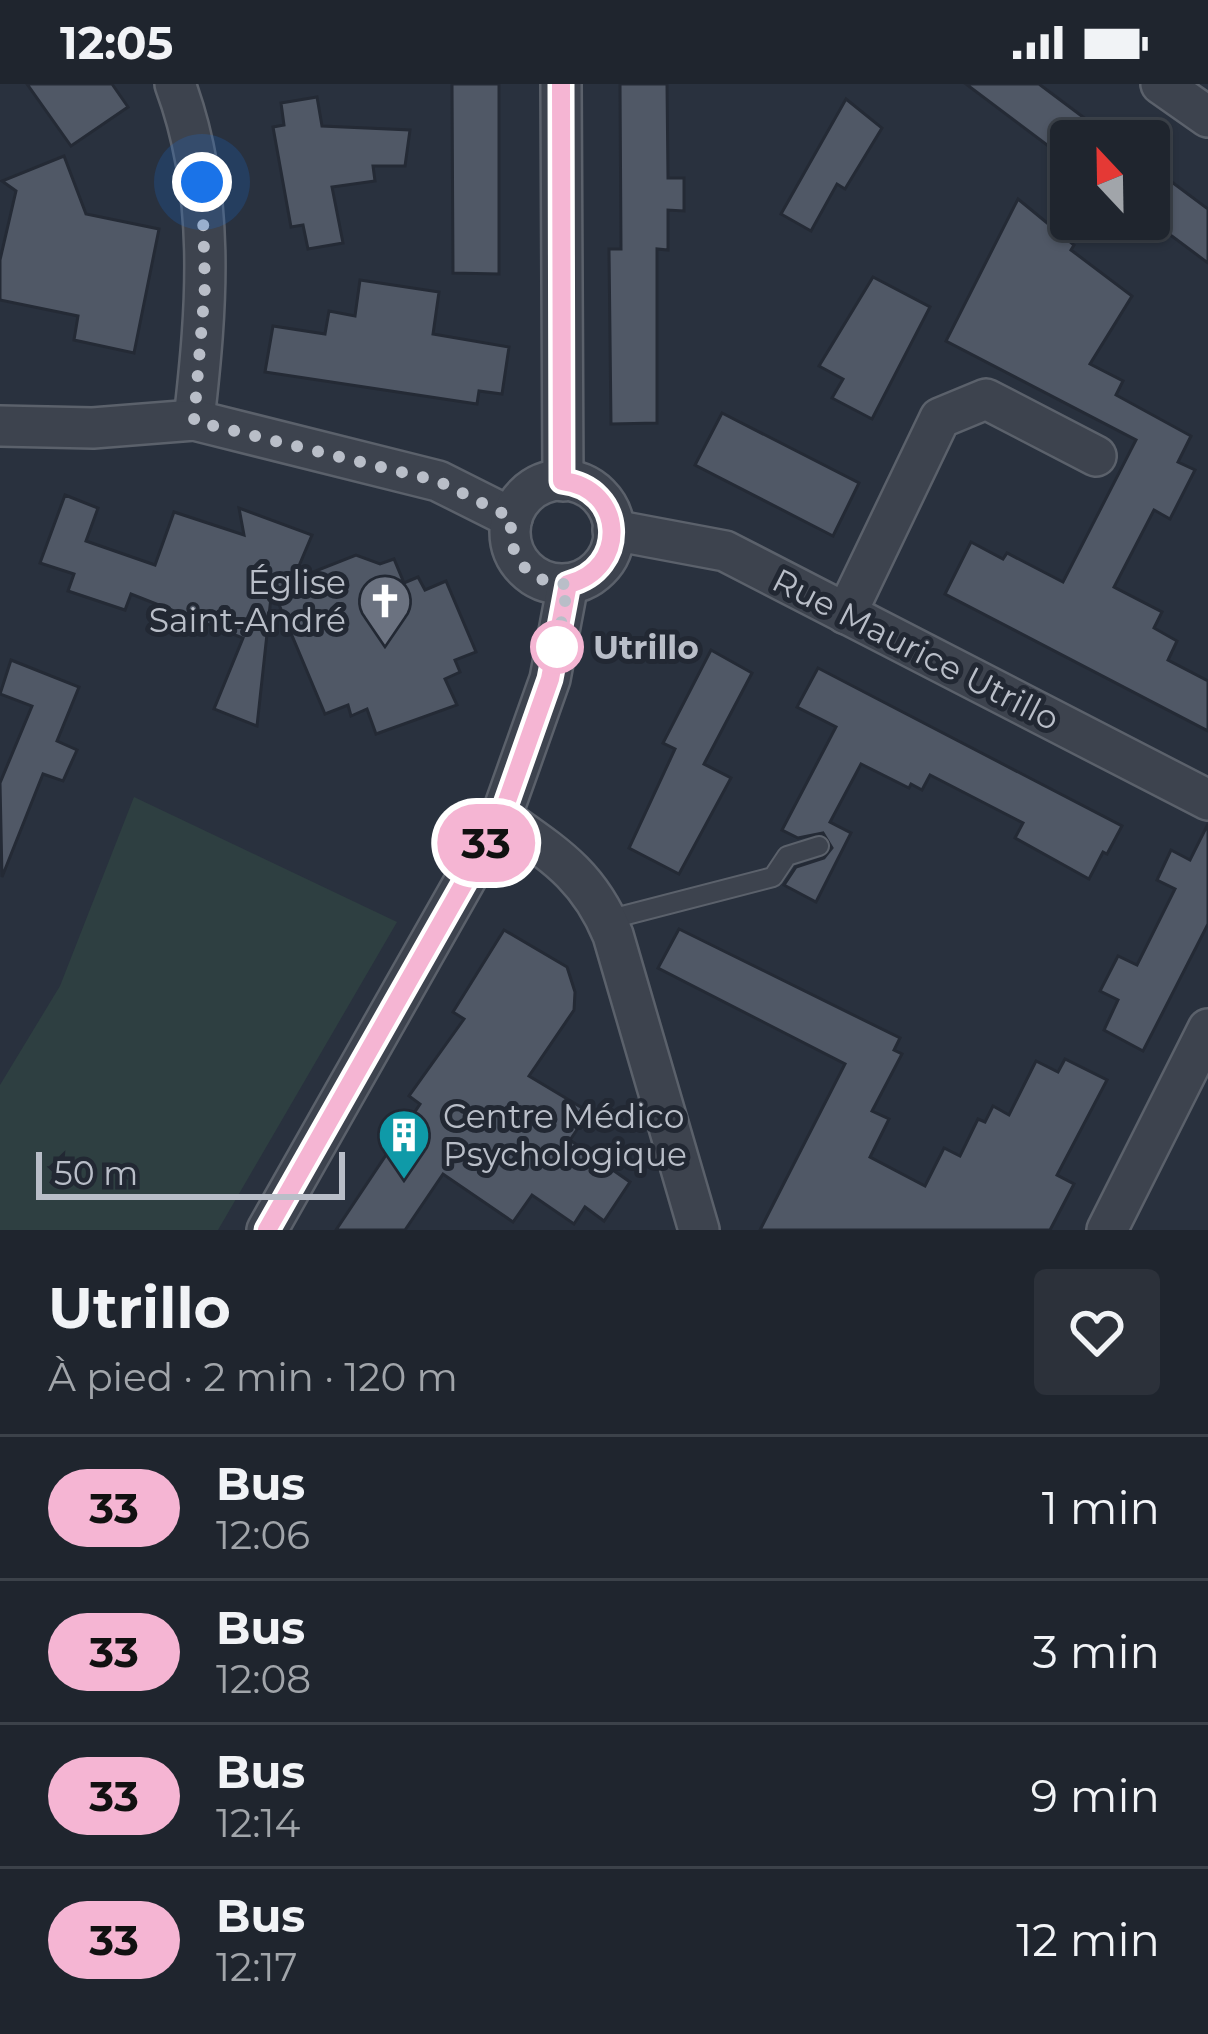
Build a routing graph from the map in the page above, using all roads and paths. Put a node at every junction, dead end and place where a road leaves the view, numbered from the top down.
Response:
1 (175, 84) edge
2 (561, 84) edge
3 (1161, 84) edge
4 (1208, 118) edge
5 (194, 421) junction
6 (2, 435) edge
7 (1096, 456) dead end
8 (562, 481) junction
9 (512, 518) junction
10 (613, 530) junction
11 (568, 584) junction
12 (846, 614) junction
13 (1208, 800) edge
14 (501, 818) junction
15 (819, 846) dead end
16 (607, 920) junction
17 (1208, 1029) edge
18 (268, 1230) edge
19 (699, 1230) edge
20 (1107, 1230) edge

1 - 5 street
2 - 8 street
3 - 4 street
5 - 6 street
5 - 9 street
7 - 12 street
8 - 9 street
8 - 10 street
9 - 11 street
10 - 11 street
10 - 12 street, Rue Maurice Utrillo
11 - 14 street
12 - 13 street, Rue Maurice Utrillo
14 - 16 street
14 - 18 street
15 - 16 lane
16 - 19 street
17 - 20 street

